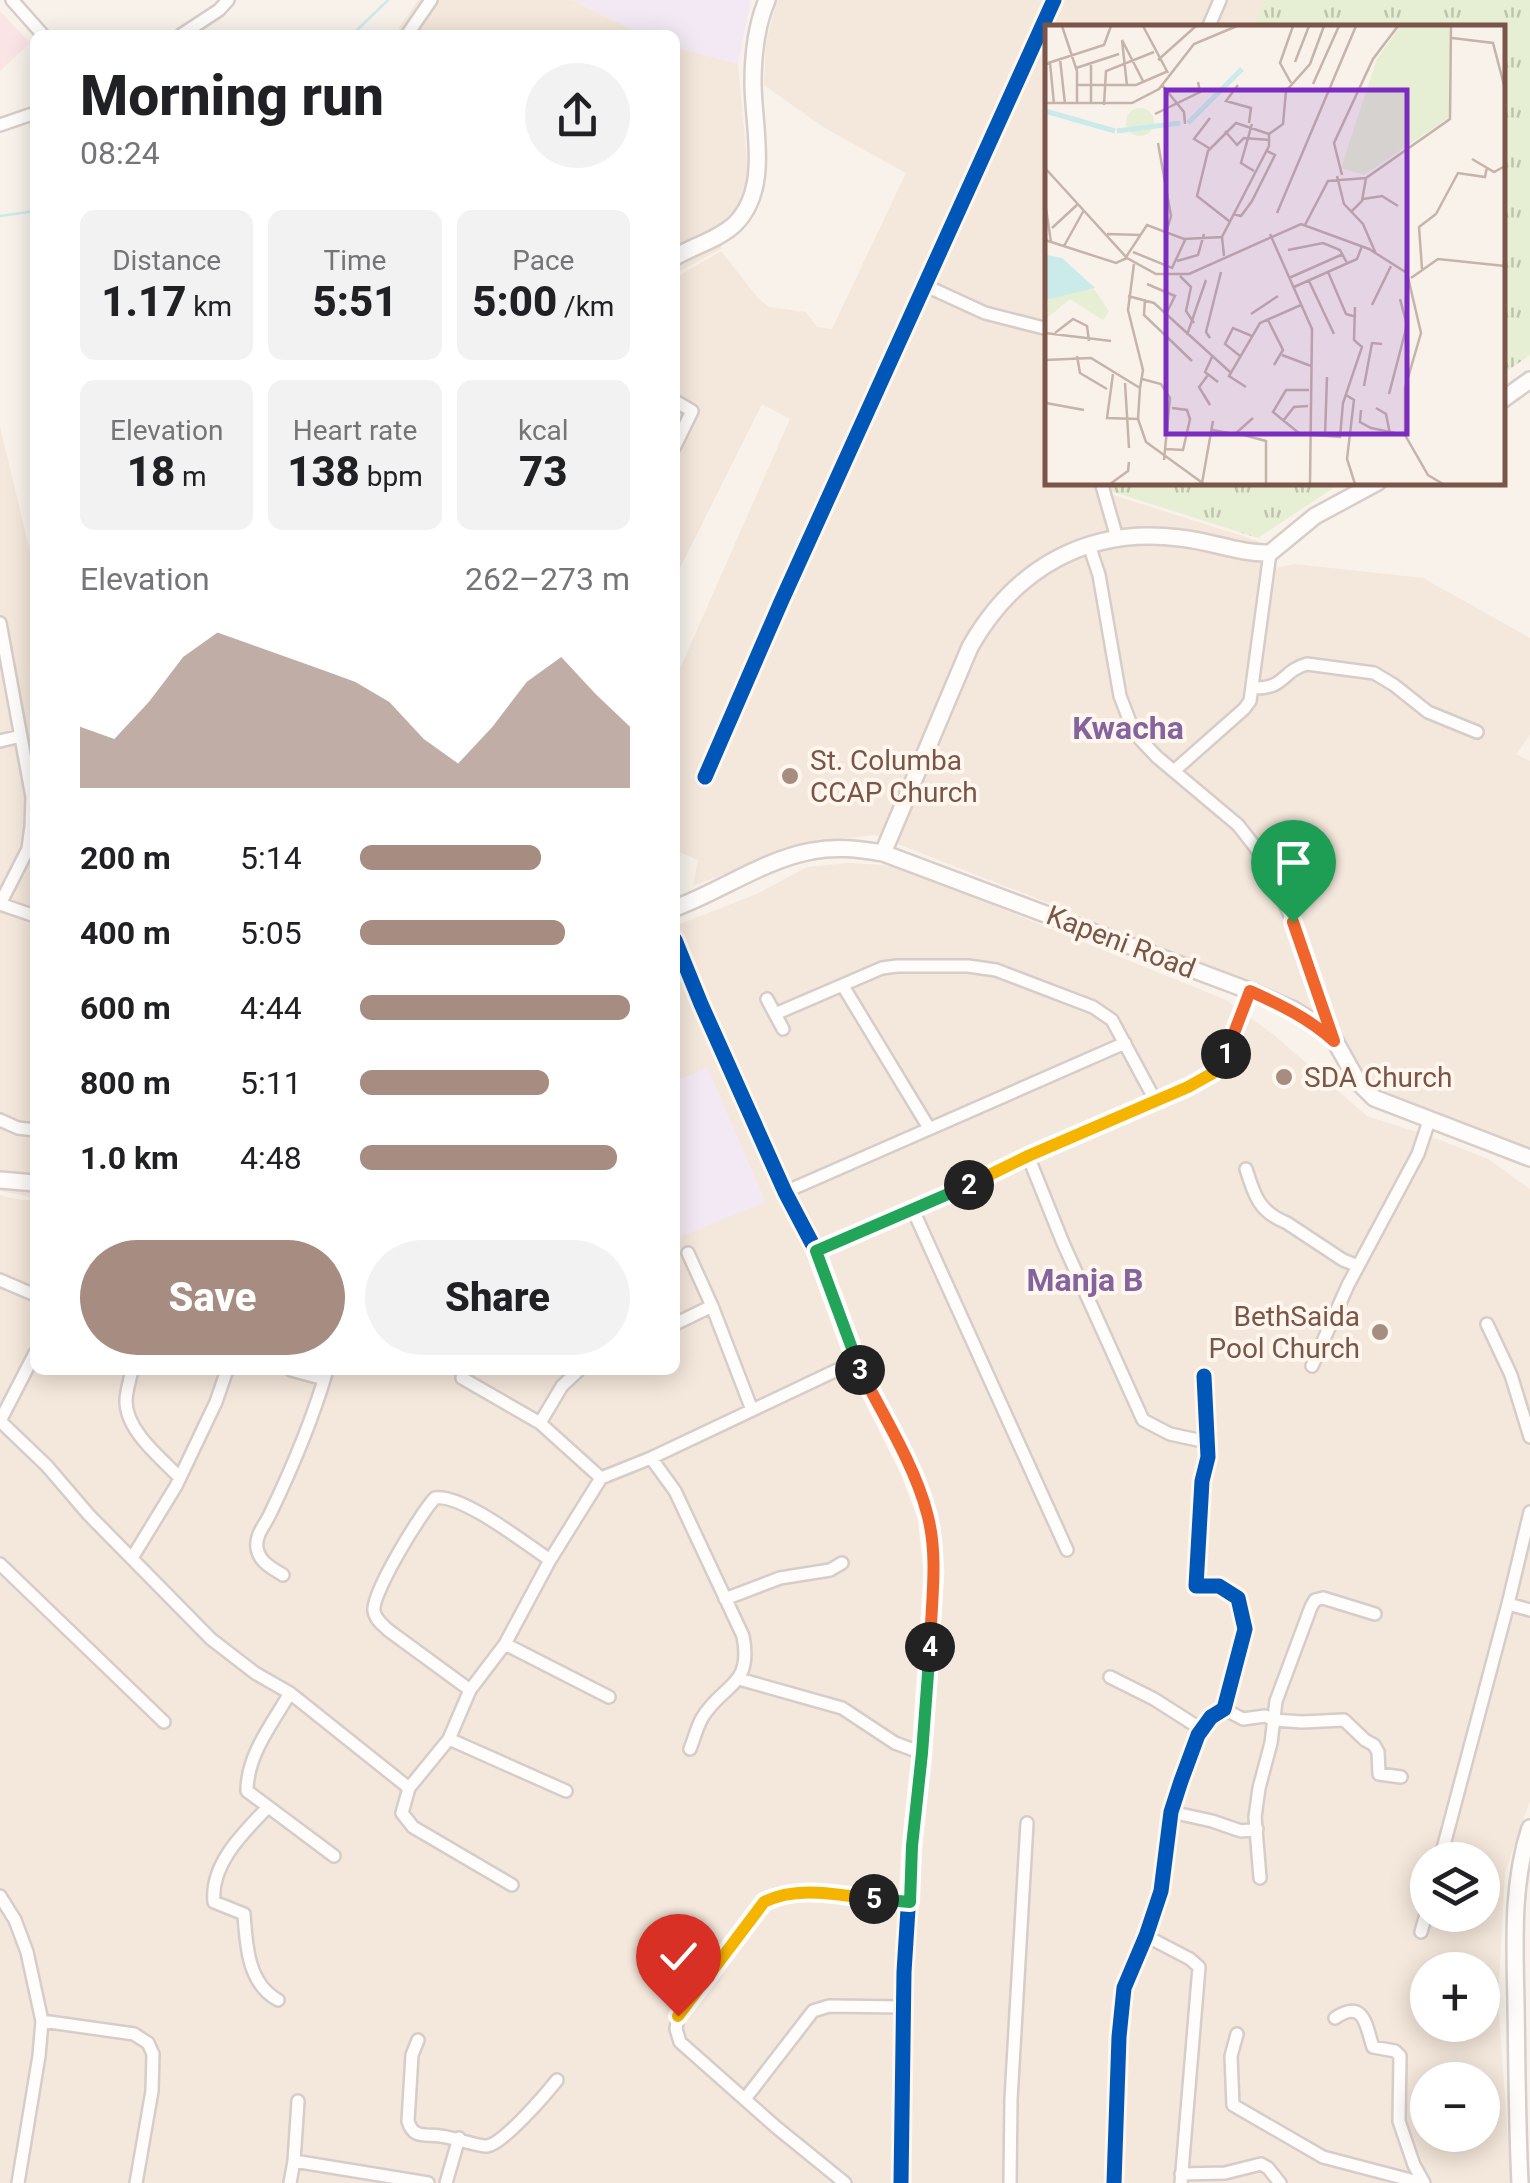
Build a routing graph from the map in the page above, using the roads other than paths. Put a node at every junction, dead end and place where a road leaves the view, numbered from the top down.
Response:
1 (12, 0) edge
2 (228, 0) edge
3 (431, 0) edge
4 (767, 0) edge
5 (1054, 0) edge
6 (1220, 0) edge
7 (1045, 20) junction
8 (1054, 25) edge
9 (1209, 25) edge
10 (39, 30) edge
11 (189, 30) edge
12 (410, 30) edge
13 (30, 115) edge
14 (0, 125) edge
15 (680, 254) edge
16 (924, 285) junction
17 (1045, 328) edge
18 (1530, 380) edge
19 (1505, 398) edge
20 (680, 404) edge
21 (680, 436) edge
22 (1101, 485) edge
23 (1372, 485) edge
24 (1118, 538) junction
25 (1089, 545) junction
26 (1270, 554) junction
27 (0, 623) edge
28 (2, 640) edge
29 (1253, 688) junction
30 (1476, 732) dead end
31 (22, 736) junction
32 (0, 741) edge
33 (1175, 770) junction
34 (705, 777) dead end
35 (30, 785) edge
36 (30, 834) edge
37 (882, 853) junction
38 (0, 904) edge
39 (680, 906) edge
40 (30, 914) edge
41 (680, 952) edge
42 (843, 986) junction
43 (1250, 991) junction
44 (767, 1000) dead end
45 (775, 1014) junction
46 (784, 1029) dead end
47 (1334, 1041) junction
48 (1124, 1042) junction
49 (1154, 1100) junction
50 (1430, 1118) junction
51 (0, 1120) edge
52 (928, 1128) junction
53 (30, 1129) edge
54 (1028, 1156) junction
55 (1530, 1158) edge
56 (1246, 1169) dead end
57 (0, 1180) edge
58 (30, 1183) edge
59 (785, 1192) junction
60 (913, 1210) junction
61 (816, 1251) junction
62 (688, 1253) dead end
63 (1358, 1266) junction
64 (0, 1280) edge
65 (30, 1293) edge
66 (712, 1306) junction
67 (680, 1322) edge
68 (1487, 1324) dead end
69 (856, 1361) junction
70 (30, 1363) edge
71 (1312, 1366) dead end
72 (131, 1375) edge
73 (225, 1375) edge
74 (325, 1375) edge
75 (574, 1375) edge
76 (1204, 1376) dead end
77 (462, 1378) dead end
78 (752, 1410) junction
79 (540, 1424) junction
80 (1530, 1438) edge
81 (1207, 1442) junction
82 (651, 1458) junction
83 (180, 1478) junction
84 (601, 1478) junction
85 (1530, 1512) edge
86 (1067, 1550) dead end
87 (132, 1558) junction
88 (550, 1560) junction
89 (842, 1563) dead end
90 (0, 1564) edge
91 (283, 1575) dead end
92 (724, 1599) junction
93 (1508, 1604) junction
94 (1530, 1610) edge
95 (1375, 1614) dead end
96 (504, 1644) junction
97 (1110, 1677) dead end
98 (739, 1680) junction
99 (470, 1690) junction
100 (290, 1693) junction
101 (609, 1698) dead end
102 (1224, 1709) junction
103 (1274, 1720) junction
104 (164, 1722) dead end
105 (1201, 1729) junction
106 (450, 1740) junction
107 (690, 1748) dead end
108 (922, 1753) junction
109 (1401, 1777) dead end
110 (409, 1788) junction
111 (566, 1791) dead end
112 (268, 1807) junction
113 (1171, 1812) junction
114 (1026, 1823) dead end
115 (1530, 1828) edge
116 (1257, 1829) junction
117 (1445, 1842) edge
118 (334, 1856) dead end
119 (1260, 1878) dead end
120 (512, 1885) dead end
121 (0, 1896) edge
122 (910, 1902) junction
123 (1146, 1936) junction
124 (278, 2000) dead end
125 (904, 2007) junction
126 (1335, 2018) dead end
127 (42, 2020) junction
128 (1238, 2034) dead end
129 (418, 2040) dead end
130 (557, 2080) dead end
131 (745, 2099) junction
132 (298, 2101) dead end
133 (460, 2138) junction
134 (294, 2161) junction
135 (1182, 2179) edge
136 (451, 2182) edge
137 (18, 2183) edge
138 (136, 2183) edge
139 (290, 2183) edge
140 (428, 2183) edge
141 (845, 2183) edge
142 (900, 2183) edge
143 (1010, 2183) edge
144 (1114, 2183) edge
145 (1280, 2183) edge
146 (1423, 2183) edge
147 (1520, 2183) edge

1 - 10 street
2 - 11 street
3 - 12 street
4 - 15 main road
5 - 7 street
6 - 9 street
7 - 8 street
7 - 16 street
13 - 14 street
16 - 17 street
16 - 34 street
18 - 19 main road
20 - 21 street
22 - 24 street
23 - 26 main road
24 - 25 main road
24 - 26 main road
25 - 33 street
25 - 37 main road
26 - 29 street
27 - 28 street
28 - 31 street
29 - 30 street
29 - 33 street
31 - 32 street
31 - 35 street
33 - 47 street
36 - 38 street
37 - 39 main road, Kapeni Road
37 - 43 main road, Kapeni Road
38 - 40 street
41 - 59 street
42 - 45 street
42 - 48 street
42 - 52 street
43 - 47 main road, Kapeni Road
43 - 49 street
44 - 45 street
45 - 46 street
47 - 50 main road, Kapeni Road
48 - 49 street
48 - 52 street
49 - 54 street
50 - 55 main road, Kapeni Road
50 - 63 street
51 - 53 street
52 - 59 street
54 - 60 street
54 - 81 street
56 - 63 street
57 - 58 main road
59 - 61 street
60 - 61 street
60 - 86 street
61 - 69 street
62 - 66 street
63 - 71 street
64 - 65 street
66 - 67 street
66 - 78 street
68 - 80 street
69 - 78 street
69 - 108 street
70 - 87 street
72 - 83 street
73 - 83 street
74 - 91 street
75 - 79 street
76 - 81 street
77 - 79 street
78 - 82 street
79 - 84 street
81 - 102 street
82 - 84 street
82 - 92 street
83 - 87 street
84 - 88 street
85 - 93 street
87 - 100 street
88 - 96 street
88 - 99 street
89 - 92 street
90 - 104 street
92 - 98 street
93 - 94 street
93 - 117 street
95 - 103 street
96 - 99 street
96 - 101 street
97 - 105 street
98 - 107 street
98 - 108 street
99 - 106 street
100 - 110 street
100 - 112 street
102 - 103 street
102 - 105 street
103 - 109 street
103 - 116 street
105 - 113 street
106 - 110 street
106 - 111 street
108 - 122 street
110 - 120 street
112 - 118 street
112 - 124 street
113 - 116 street
113 - 123 street
114 - 143 street
115 - 147 main road
116 - 119 street
121 - 127 street
122 - 125 street
122 - 131 street
123 - 135 street
123 - 144 street
125 - 131 street
125 - 142 street
126 - 146 street
127 - 137 street
127 - 138 street
128 - 146 street
129 - 133 street
130 - 133 street
131 - 141 street
132 - 134 street
133 - 136 street
134 - 139 street
134 - 140 street
135 - 145 street

